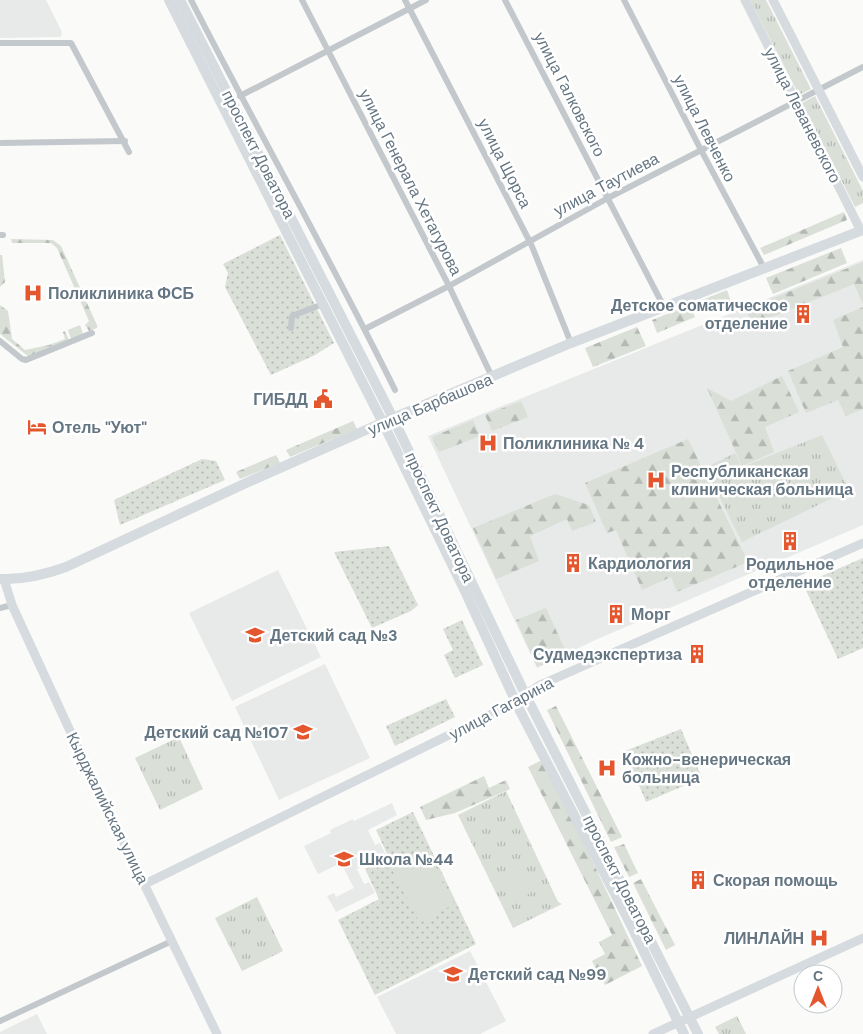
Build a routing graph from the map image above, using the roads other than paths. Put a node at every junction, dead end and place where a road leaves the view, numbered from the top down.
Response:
1 (169, 0) edge
2 (180, 0) edge
3 (191, 0) edge
4 (302, 0) edge
5 (406, 0) edge
6 (426, 0) edge
7 (506, 0) edge
8 (624, 0) edge
9 (745, 0) edge
10 (773, 0) edge
11 (410, 8) junction
12 (0, 43) edge
13 (328, 50) junction
14 (863, 67) edge
15 (818, 90) junction
16 (240, 96) junction
17 (796, 102) junction
18 (125, 141) junction
19 (0, 143) edge
20 (701, 150) junction
21 (129, 152) dead end
22 (863, 177) edge
23 (608, 198) junction
24 (862, 230) edge
25 (529, 241) junction
26 (764, 268) junction
27 (449, 286) junction
28 (323, 304) junction
29 (664, 307) junction
30 (291, 328) dead end
31 (365, 329) junction
32 (92, 333) dead end
33 (0, 341) edge
34 (571, 343) junction
35 (492, 378) junction
36 (395, 390) dead end
37 (393, 418) junction
38 (383, 423) junction
39 (863, 543) edge
40 (2, 579) edge
41 (12, 605) junction
42 (0, 608) edge
43 (526, 694) junction
44 (515, 701) junction
45 (145, 884) junction
46 (863, 938) edge
47 (172, 941) junction
48 (689, 1018) junction
49 (0, 1021) edge
50 (678, 1023) junction
51 (217, 1034) edge
52 (653, 1034) edge
53 (684, 1034) edge
54 (698, 1034) edge

1 - 28 main road, проспект Доватора
2 - 37 main road, проспект Доватора
3 - 16 street, проспект Доватора
4 - 13 street, улица Генерала Хетагурова
5 - 11 street, улица Щорса
6 - 11 street
7 - 23 street, улица Галковского
8 - 20 street, улица Левченко
9 - 17 street, улица Леваневского
10 - 15 street, улица Леваневского
11 - 13 street
11 - 25 street, улица Щорса
12 - 18 street
13 - 16 street
13 - 27 street, улица Генерала Хетагурова
14 - 15 street, улица Таутиева
15 - 17 street, улица Таутиева
15 - 22 street, улица Леваневского
16 - 31 street, проспект Доватора
17 - 20 street, улица Таутиева
17 - 24 street, улица Леваневского
18 - 19 street
18 - 21 street
20 - 23 street, улица Таутиева
20 - 26 street, улица Левченко
23 - 25 street, улица Таутиева
23 - 29 street, улица Галковского
24 - 26 main road, улица Барбашова
25 - 27 street, улица Таутиева
25 - 34 street, улица Щорса
26 - 29 main road, улица Барбашова
27 - 31 street, улица Таутиева
27 - 35 street, улица Генерала Хетагурова
28 - 30 street
28 - 38 main road, проспект Доватора
29 - 34 main road, улица Барбашова
31 - 36 street, проспект Доватора
32 - 33 street
34 - 35 main road, улица Барбашова
35 - 37 main road, улица Барбашова
37 - 38 main road, улица Барбашова
37 - 43 main road, проспект Доватора
38 - 40 main road, улица Барбашова
38 - 44 main road, проспект Доватора
39 - 43 street, улица Гагарина
40 - 41 street, Кырджалийская улица
41 - 42 street
41 - 45 street, Кырджалийская улица
43 - 44 street, улица Гагарина
43 - 48 main road, проспект Доватора
44 - 45 street, улица Гагарина
44 - 50 main road, проспект Доватора
45 - 47 street, Кырджалийская улица
46 - 48 street
47 - 49 street
47 - 51 street, Кырджалийская улица
48 - 50 street
48 - 54 main road, проспект Доватора
50 - 52 street
50 - 53 main road, проспект Доватора

